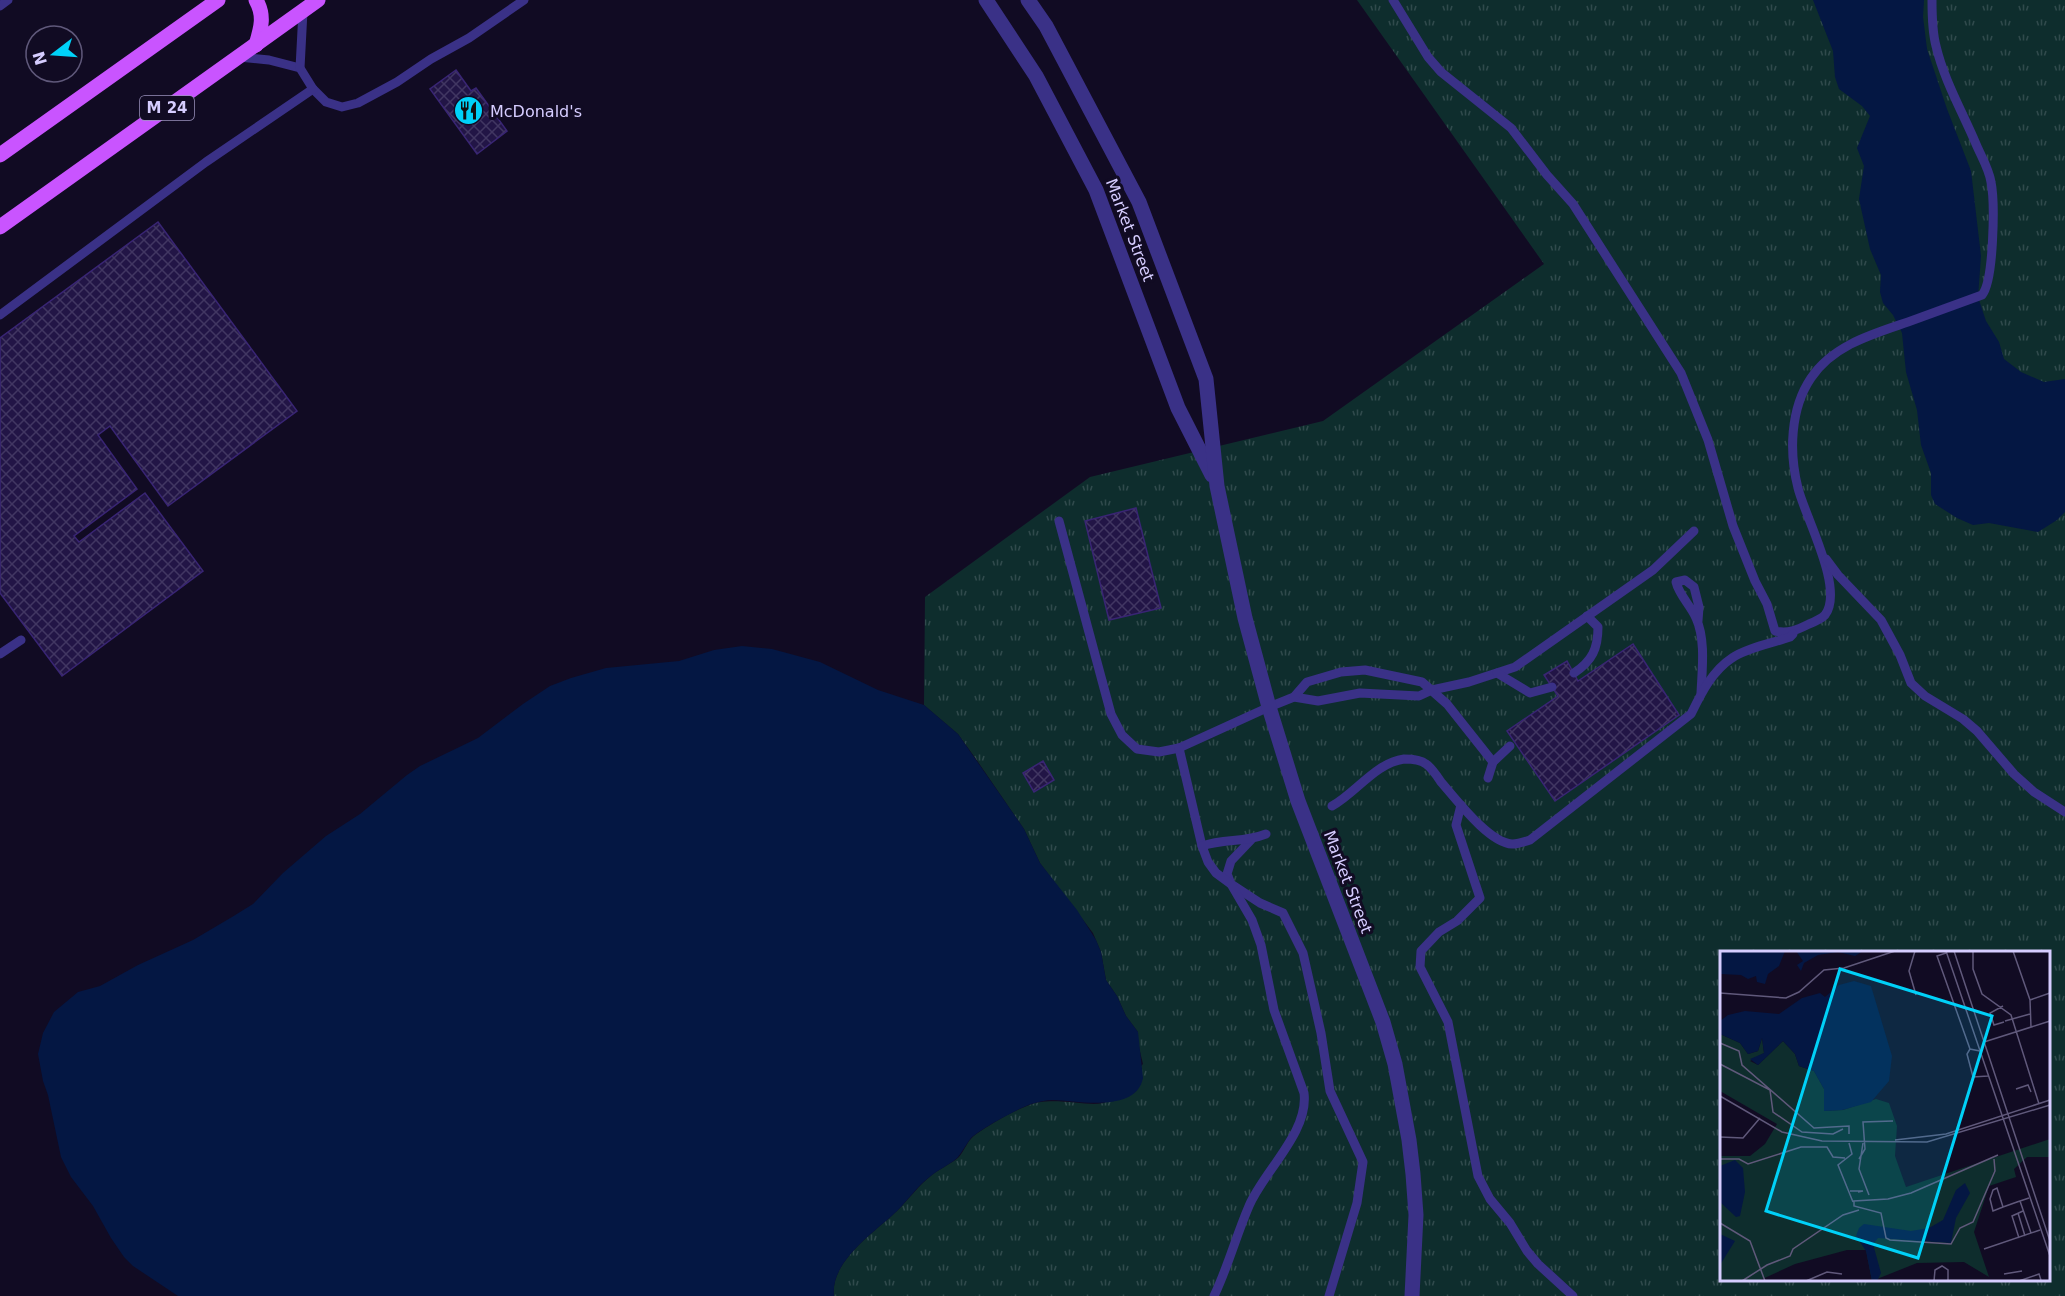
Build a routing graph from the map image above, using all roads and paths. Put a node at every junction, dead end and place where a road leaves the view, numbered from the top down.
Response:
1 (8, 0) edge
2 (218, 0) edge
3 (256, 0) edge
4 (318, 0) edge
5 (524, 0) edge
6 (986, 0) edge
7 (1028, 0) edge
8 (1393, 0) edge
9 (1932, 0) edge
10 (0, 6) edge
11 (303, 11) junction
12 (256, 45) junction
13 (239, 57) junction
14 (300, 68) junction
15 (313, 89) junction
16 (0, 155) edge
17 (0, 227) edge
18 (0, 315) edge
19 (1217, 486) junction
20 (1059, 521) dead end
21 (1694, 531) dead end
22 (1824, 555) junction
23 (1587, 616) junction
24 (1698, 621) dead end
25 (1798, 630) junction
26 (21, 640) dead end
27 (0, 654) edge
28 (1497, 673) junction
29 (1574, 673) dead end
30 (1552, 687) dead end
31 (1432, 690) junction
32 (1701, 693) junction
33 (1294, 698) junction
34 (1269, 707) junction
35 (1510, 746) dead end
36 (1179, 748) junction
37 (1493, 762) junction
38 (1488, 778) dead end
39 (1461, 805) junction
40 (1332, 806) dead end
41 (2065, 812) edge
42 (1266, 834) dead end
43 (1251, 840) junction
44 (1202, 846) junction
45 (1231, 884) junction
46 (1214, 1296) edge
47 (1329, 1296) edge
48 (1412, 1296) edge
49 (1573, 1296) edge

1 - 10 lane
2 - 16 main road
3 - 12 main road
4 - 11 main road, M 24
5 - 15 lane
6 - 19 street, Market Street
7 - 19 street, Market Street
8 - 25 lane
9 - 22 lane
11 - 12 main road, M 24
11 - 14 lane
12 - 13 main road, M 24
13 - 14 lane
13 - 17 main road, M 24
14 - 15 lane
15 - 18 lane
19 - 34 street, Market Street
20 - 36 lane
21 - 23 lane
22 - 25 lane
22 - 41 lane
23 - 28 lane
23 - 29 lane
24 - 32 lane
25 - 32 lane
26 - 27 lane
28 - 30 lane
28 - 31 lane
31 - 33 lane
31 - 33 lane
31 - 37 lane
32 - 39 lane
33 - 34 lane
34 - 36 lane
34 - 48 street, Market Street
35 - 37 lane
36 - 44 lane
37 - 38 lane
39 - 40 lane
39 - 49 lane
42 - 43 lane
43 - 44 lane
43 - 45 lane
44 - 45 lane
45 - 46 lane
45 - 47 lane

